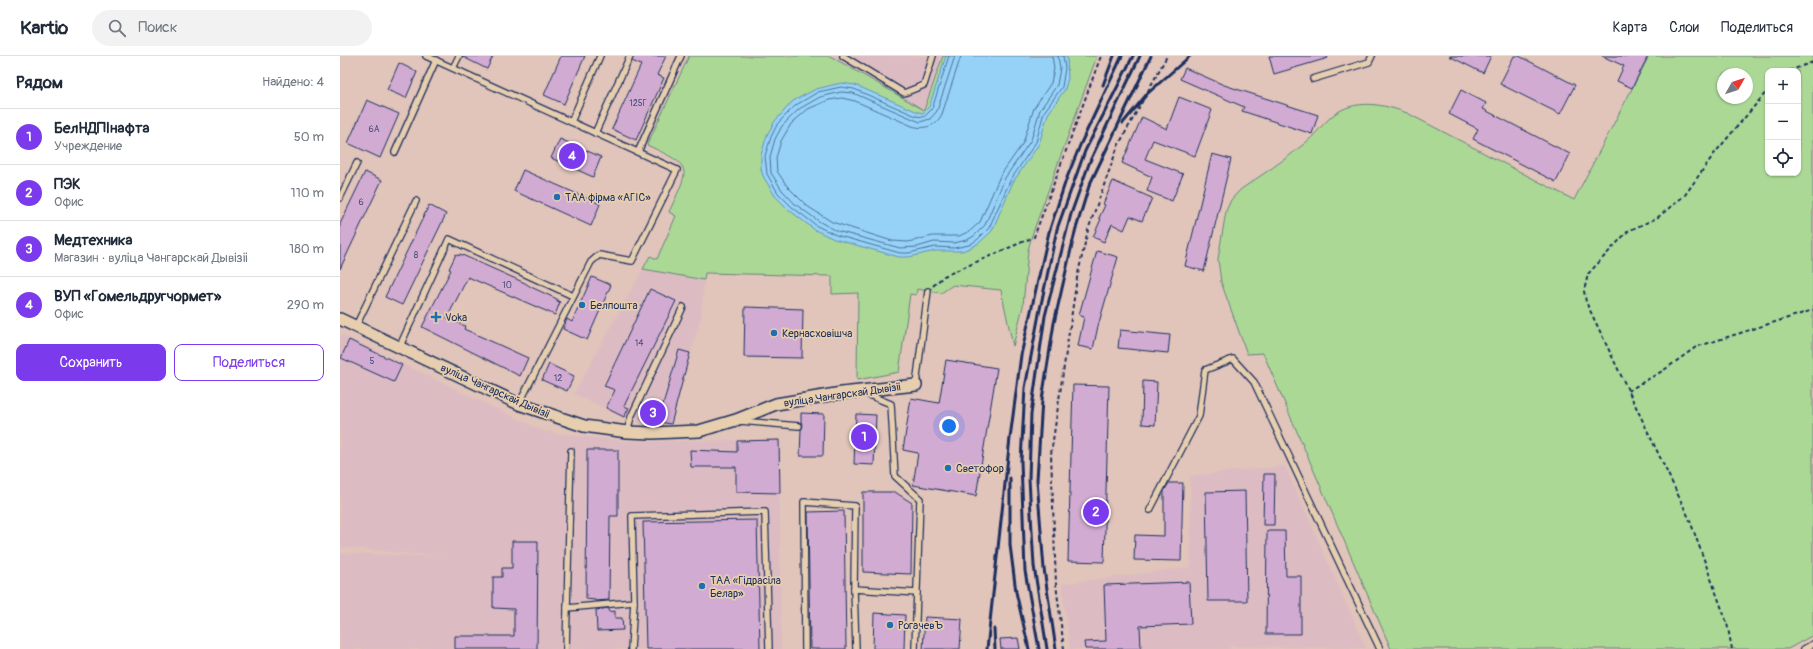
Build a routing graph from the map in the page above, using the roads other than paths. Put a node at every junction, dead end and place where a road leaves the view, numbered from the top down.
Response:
1 (426, 56) edge
2 (459, 56) edge
3 (600, 56) edge
4 (630, 56) edge
5 (681, 56) edge
6 (843, 56) edge
7 (933, 56) edge
8 (1372, 56) edge
9 (436, 60) junction
10 (453, 68) junction
11 (1313, 78) dead end
12 (571, 122) junction
13 (595, 133) junction
14 (395, 152) dead end
15 (638, 152) junction
16 (357, 163) dead end
17 (340, 198) edge
18 (416, 201) dead end
19 (928, 291) road end
20 (573, 296) junction
21 (683, 307) dead end
22 (340, 319) edge
23 (356, 326) junction
24 (399, 348) junction
25 (916, 385) joint
26 (862, 392) junction
27 (519, 404) junction
28 (736, 420) junction
29 (799, 426) dead end
30 (628, 432) junction
31 (571, 451) dead end
32 (1150, 510) dead end
33 (854, 589) junction
34 (917, 593) junction
35 (634, 602) junction
36 (567, 608) junction
37 (1813, 644) edge
38 (566, 649) edge
39 (631, 649) edge
40 (769, 649) edge
41 (805, 649) edge
42 (856, 649) edge
43 (915, 649) edge
44 (1380, 649) edge
45 (1804, 649) edge

1 - 9 lane
2 - 10 lane
3 - 12 lane
4 - 13 lane
5 - 15 lane
6 - 7 lane
8 - 11 lane
9 - 10 lane
9 - 14 lane
10 - 12 lane
12 - 13 lane
13 - 15 lane
15 - 20 lane
16 - 17 lane
18 - 23 lane
19 - 25 lane
20 - 24 lane
20 - 27 lane
21 - 30 lane
22 - 23 street, вуліца Чангарскай Дывізіі
23 - 24 street, вуліца Чангарскай Дывізіі
24 - 27 street, вуліца Чангарскай Дывізіі
25 - 26 street, вуліца Чангарскай Дывізіі
26 - 28 street, вуліца Чангарскай Дывізіі
26 - 34 lane
27 - 30 street, вуліца Чангарскай Дывізіі
28 - 29 lane
28 - 30 street, вуліца Чангарскай Дывізіі
31 - 36 lane
32 - 44 lane
33 - 34 lane
33 - 41 lane
33 - 42 lane
34 - 43 lane
35 - 36 lane
35 - 39 lane
35 - 40 lane
36 - 38 lane
37 - 45 lane

